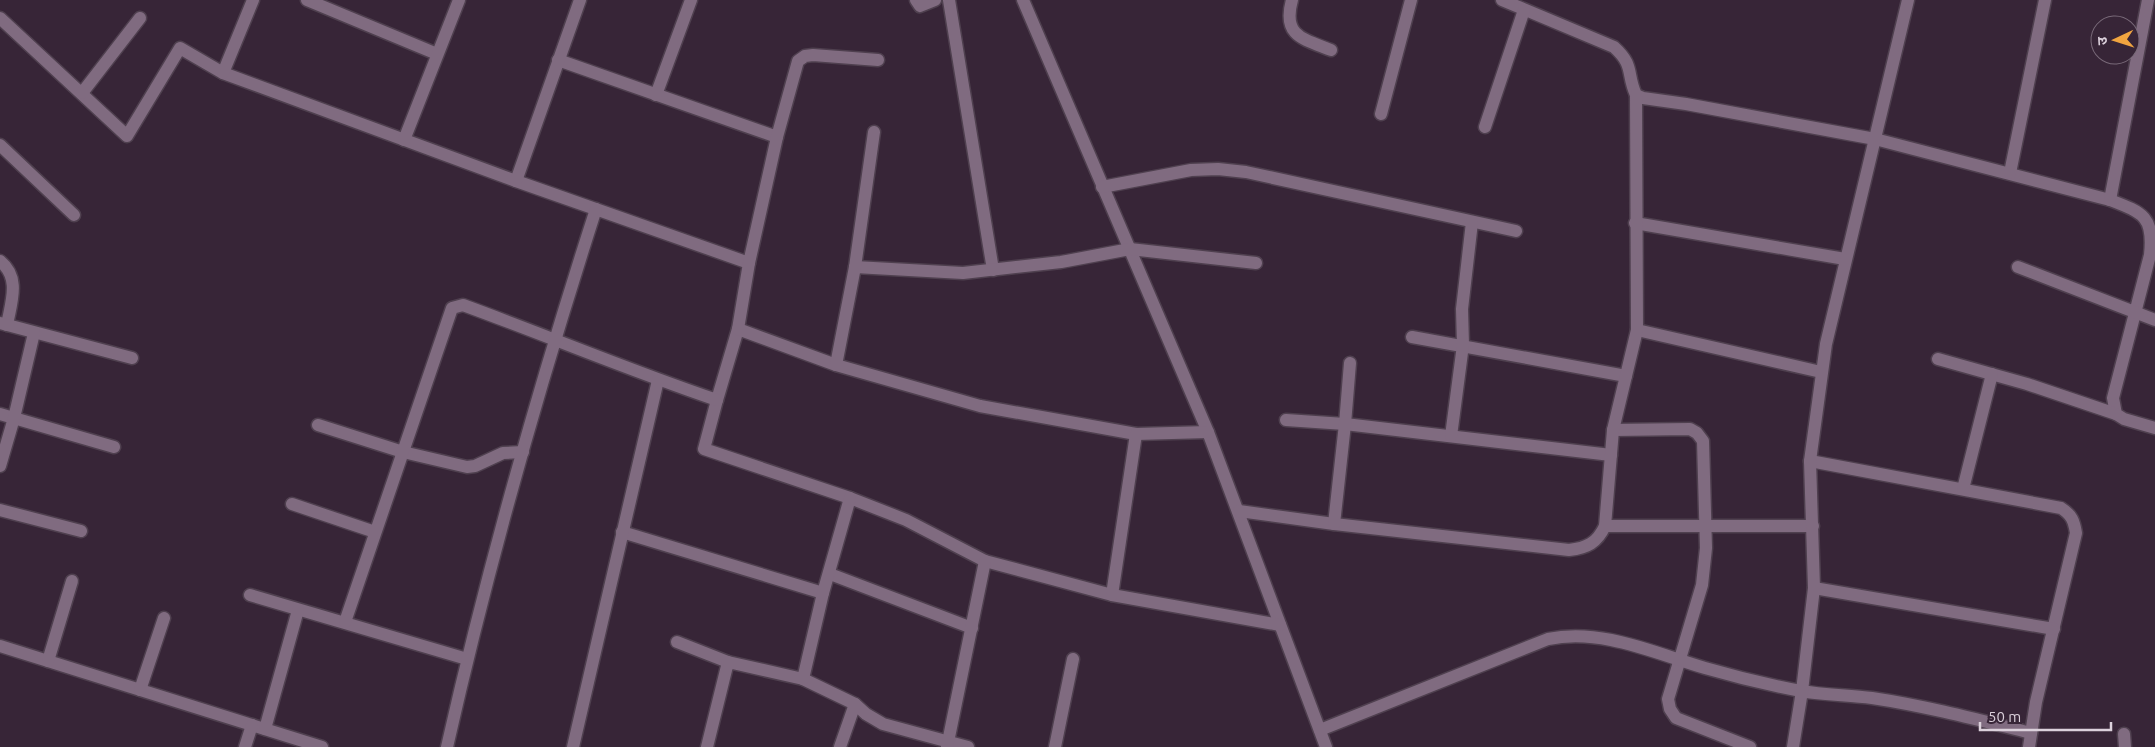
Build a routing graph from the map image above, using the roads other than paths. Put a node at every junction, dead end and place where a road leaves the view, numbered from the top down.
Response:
1 (253, 0) edge
2 (307, 0) edge
3 (459, 0) edge
4 (580, 0) edge
5 (691, 0) edge
6 (916, 0) edge
7 (934, 0) edge
8 (949, 0) edge
9 (1023, 0) edge
10 (1292, 0) edge
11 (1411, 0) edge
12 (1502, 0) edge
13 (1908, 0) edge
14 (2046, 0) edge
15 (2148, 0) edge
16 (1524, 10) junction
17 (140, 18) dead end
18 (1, 20) edge
19 (1331, 50) dead end
20 (437, 54) junction
21 (558, 60) junction
22 (878, 60) dead end
23 (223, 73) junction
24 (82, 93) junction
25 (656, 95) junction
26 (1636, 95) junction
27 (1381, 114) dead end
28 (1485, 127) dead end
29 (874, 132) dead end
30 (776, 137) junction
31 (1875, 139) junction
32 (404, 140) junction
33 (0, 145) edge
34 (2010, 173) junction
35 (516, 181) junction
36 (1102, 187) junction
37 (2110, 200) junction
38 (596, 210) junction
39 (74, 216) dead end
40 (1472, 222) junction
41 (2152, 222) edge
42 (1635, 223) junction
43 (1516, 231) dead end
44 (1130, 249) junction
45 (1845, 259) junction
46 (0, 261) edge
47 (749, 263) junction
48 (1256, 263) dead end
49 (2018, 266) dead end
50 (855, 267) junction
51 (993, 270) junction
52 (2134, 312) junction
53 (2155, 320) edge
54 (3, 324) edge
55 (738, 329) junction
56 (1637, 330) junction
57 (34, 333) junction
58 (1412, 336) dead end
59 (555, 339) junction
60 (1463, 345) junction
61 (132, 358) dead end
62 (1938, 359) dead end
63 (1350, 363) dead end
64 (836, 365) junction
65 (1821, 372) junction
66 (1992, 374) junction
67 (1626, 376) junction
68 (658, 380) junction
69 (716, 400) junction
70 (0, 414) edge
71 (2116, 414) junction
72 (14, 418) junction
73 (1286, 420) dead end
74 (1345, 424) junction
75 (318, 425) dead end
76 (2155, 428) edge
77 (1613, 430) junction
78 (1208, 432) junction
79 (1136, 434) junction
80 (1451, 436) junction
81 (114, 447) dead end
82 (403, 452) junction
83 (523, 452) junction
84 (1611, 455) junction
85 (1810, 461) junction
86 (0, 466) edge
87 (1963, 489) junction
88 (850, 498) junction
89 (292, 504) dead end
90 (0, 510) edge
91 (1239, 511) junction
92 (1334, 524) junction
93 (1605, 526) junction
94 (1705, 526) junction
95 (1813, 526) junction
96 (80, 531) dead end
97 (376, 532) junction
98 (622, 532) junction
99 (985, 561) junction
100 (830, 574) junction
101 (72, 581) dead end
102 (1814, 588) junction
103 (823, 593) junction
104 (1112, 595) junction
105 (250, 596) dead end
106 (298, 610) junction
107 (164, 618) dead end
108 (345, 622) junction
109 (1280, 625) junction
110 (972, 628) junction
111 (2054, 629) junction
112 (677, 642) dead end
113 (0, 646) edge
114 (467, 659) junction
115 (1073, 659) dead end
116 (48, 661) junction
117 (1681, 661) junction
118 (728, 662) junction
119 (802, 679) junction
120 (140, 690) junction
121 (1802, 691) junction
122 (855, 704) junction
123 (252, 725) junction
124 (265, 729) junction
125 (1320, 730) junction
126 (2031, 733) junction
127 (948, 745) edge
128 (245, 747) edge
129 (322, 747) edge
130 (447, 747) edge
131 (573, 747) edge
132 (707, 747) edge
133 (840, 747) edge
134 (968, 747) edge
135 (1055, 747) edge
136 (1326, 747) edge
137 (1750, 747) edge
138 (1793, 747) edge
139 (2029, 747) edge

1 - 23 street
2 - 20 street
3 - 20 street
4 - 21 street
5 - 25 street
6 - 7 street
8 - 51 street
9 - 36 street
10 - 19 street
11 - 27 street
12 - 16 street
13 - 31 street
14 - 34 street
15 - 37 street
16 - 26 street
16 - 28 street
17 - 24 street
18 - 24 street
20 - 32 street
21 - 25 street
21 - 35 street
22 - 30 street
23 - 24 street
23 - 32 street
25 - 30 street
26 - 31 street
26 - 42 street
29 - 50 street
30 - 47 street
31 - 34 street
31 - 45 street
32 - 35 street
33 - 39 street
34 - 37 street
35 - 38 street
36 - 40 street
36 - 44 street
37 - 41 street
38 - 47 street
38 - 59 street
40 - 43 street
40 - 60 street
41 - 52 street
42 - 45 street
42 - 56 street
44 - 48 street
44 - 51 street
44 - 78 street
45 - 65 street
46 - 54 street
47 - 55 street
49 - 52 street
50 - 51 street
50 - 64 street
52 - 53 street
52 - 71 street
54 - 57 street
55 - 64 street
55 - 69 street
56 - 65 street
56 - 67 street
57 - 61 street
57 - 72 street
58 - 60 street
59 - 68 street
59 - 82 street
59 - 83 street
60 - 67 street
60 - 80 street
62 - 66 street
63 - 74 street
64 - 79 street
65 - 85 street
66 - 71 street
66 - 87 street
67 - 77 street
68 - 69 street
68 - 98 street
69 - 88 street
70 - 72 street
71 - 76 street
72 - 81 street
72 - 86 street
73 - 74 street
74 - 80 street
74 - 92 street
75 - 82 street
77 - 84 street
77 - 94 street
78 - 79 street
78 - 91 street
79 - 104 street
80 - 84 street
82 - 83 street
82 - 97 street
83 - 114 street
84 - 93 street
85 - 87 street
85 - 95 street
87 - 111 street
88 - 99 street
88 - 100 street
89 - 97 street
90 - 96 street
91 - 92 street
91 - 109 street
92 - 93 street
93 - 94 street
94 - 95 street
94 - 117 street
95 - 102 street
97 - 108 street
98 - 103 street
98 - 131 street
99 - 104 street
99 - 110 street
100 - 103 street
100 - 110 street
101 - 116 street
102 - 111 street
102 - 121 street
103 - 119 street
104 - 109 street
105 - 106 street
106 - 108 street
106 - 124 street
107 - 120 street
108 - 114 street
109 - 125 street
110 - 127 street
111 - 126 street
112 - 118 street
113 - 116 street
114 - 130 street
115 - 135 street
116 - 120 street
117 - 121 street
117 - 125 street
117 - 137 street
118 - 119 street
118 - 132 street
119 - 122 street
120 - 123 street
121 - 126 street
121 - 138 street
122 - 127 street
122 - 133 street
123 - 124 street
123 - 128 street
124 - 129 street
125 - 136 street
126 - 139 street
127 - 134 street

